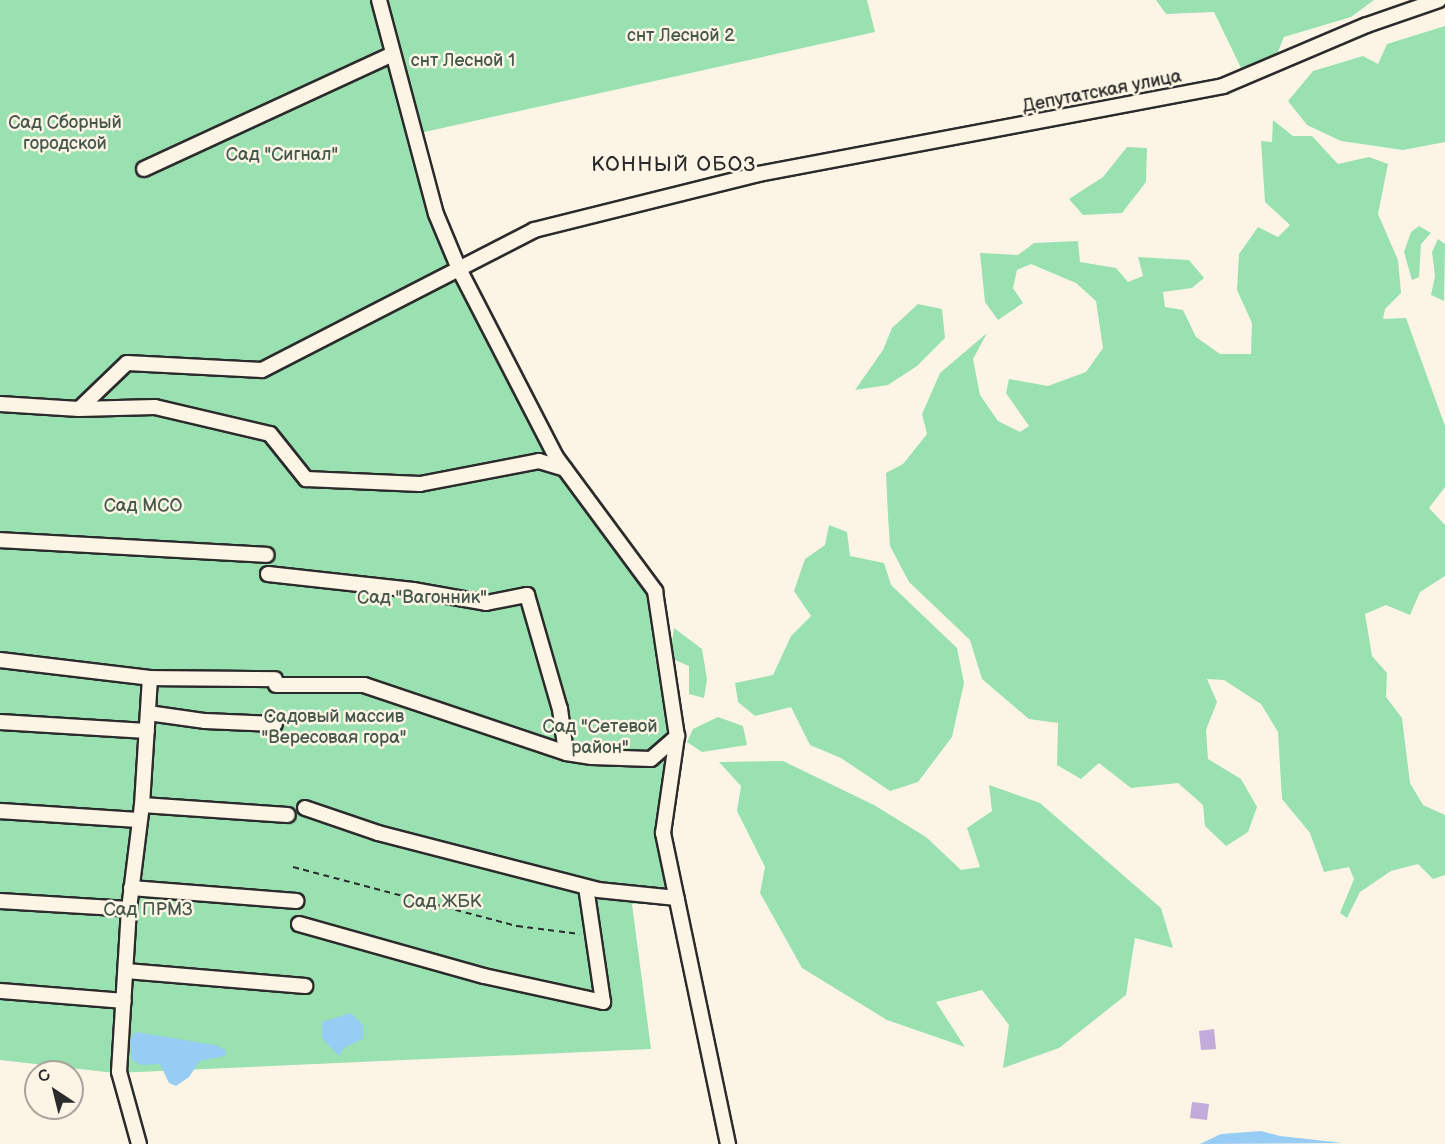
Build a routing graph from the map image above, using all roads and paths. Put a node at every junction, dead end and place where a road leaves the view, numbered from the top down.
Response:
1 (379, 0) edge
2 (1439, 0) edge
3 (393, 54) junction
4 (144, 169) dead end
5 (459, 269) junction
6 (0, 404) edge
7 (79, 409) junction
8 (565, 469) junction
9 (0, 540) edge
10 (267, 555) dead end
11 (268, 574) dead end
12 (0, 660) edge
13 (150, 678) junction
14 (148, 714) junction
15 (0, 722) edge
16 (275, 724) dead end
17 (147, 731) junction
18 (677, 736) junction
19 (566, 753) junction
20 (142, 805) junction
21 (306, 808) dead end
22 (0, 811) edge
23 (288, 814) dead end
24 (139, 820) junction
25 (293, 867) dead end
26 (586, 887) junction
27 (131, 888) junction
28 (677, 898) junction
29 (0, 901) edge
30 (296, 901) dead end
31 (129, 909) junction
32 (299, 924) dead end
33 (593, 935) junction
34 (126, 971) junction
35 (304, 986) dead end
36 (0, 991) edge
37 (124, 1001) junction
38 (139, 1144) edge
39 (728, 1144) edge

1 - 3 street
2 - 5 street, Депутатская улица
3 - 4 street
3 - 5 street
5 - 7 street, Депутатская улица
5 - 8 street
6 - 7 street
7 - 8 street
8 - 18 street
9 - 10 street
11 - 19 street
12 - 13 street
13 - 14 street
13 - 19 street
14 - 16 street
14 - 17 street
15 - 17 street
17 - 20 street
18 - 19 street
18 - 28 street
20 - 23 street
20 - 24 street
21 - 26 street
22 - 24 street
24 - 27 street
25 - 33 path
26 - 28 street
26 - 33 street
27 - 30 street
27 - 31 street
28 - 39 street
29 - 31 street
31 - 34 street
32 - 33 street
34 - 35 street
34 - 37 street
36 - 37 street
37 - 38 street

